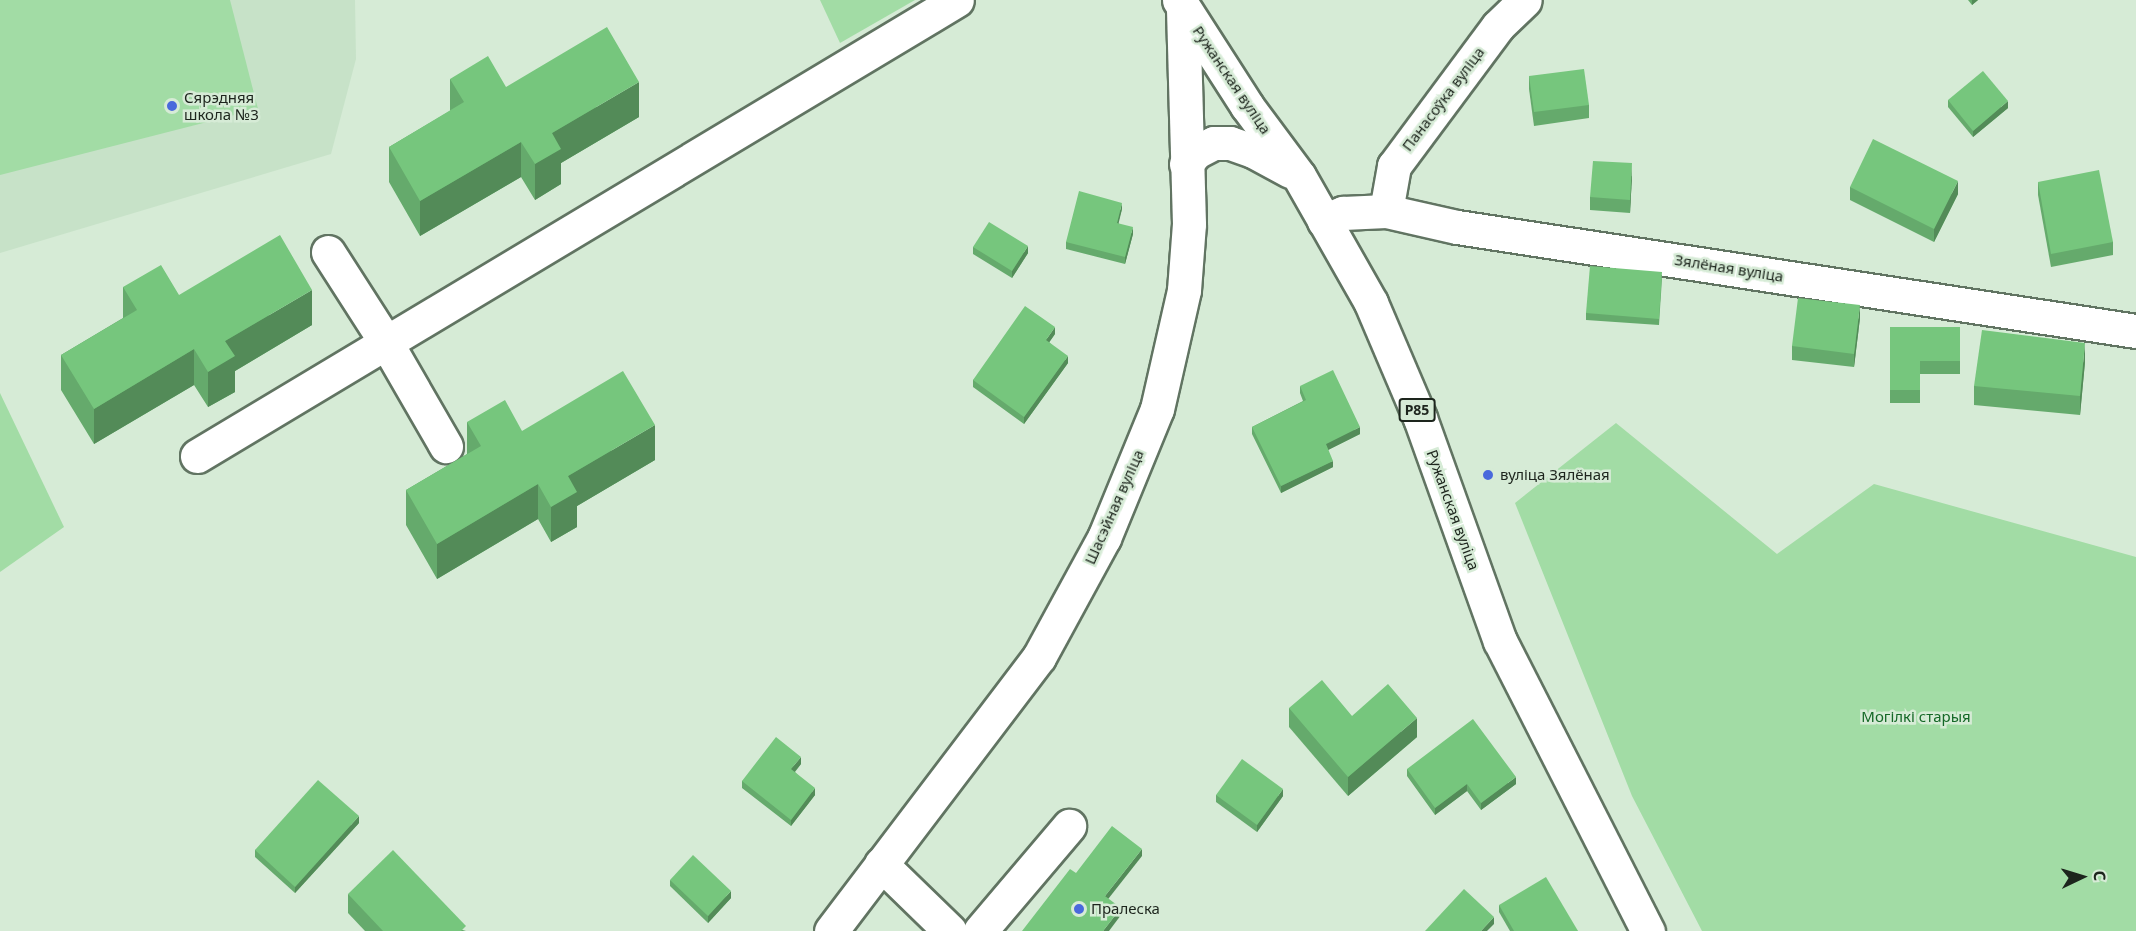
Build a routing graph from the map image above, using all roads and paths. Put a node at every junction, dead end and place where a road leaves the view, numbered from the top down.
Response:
1 (957, 0) edge
2 (1525, 0) edge
3 (1181, 4) edge
4 (1186, 164) junction
5 (1299, 176) junction
6 (1386, 211) junction
7 (1324, 220) junction
8 (328, 252) dead end
9 (2136, 331) edge
10 (387, 344) junction
11 (446, 446) dead end
12 (197, 456) dead end
13 (1069, 826) dead end
14 (881, 864) junction
15 (831, 931) edge
16 (950, 931) edge
17 (980, 931) edge
18 (1648, 931) edge

1 - 10 main road
2 - 6 main road, Панасоўка вуліца
3 - 4 main road, Шасэйная вуліца
3 - 5 main road, Ружанская вуліца / Р85
4 - 5 main road
4 - 14 main road, Шасэйная вуліца
5 - 7 main road, Ружанская вуліца / Р85
6 - 7 main road, Зялёная вуліца
6 - 9 main road, Зялёная вуліца
7 - 18 main road, Ружанская вуліца / Р85
8 - 10 main road
10 - 11 main road
10 - 12 main road
13 - 17 main road
14 - 15 main road, Шасэйная вуліца
14 - 16 main road

